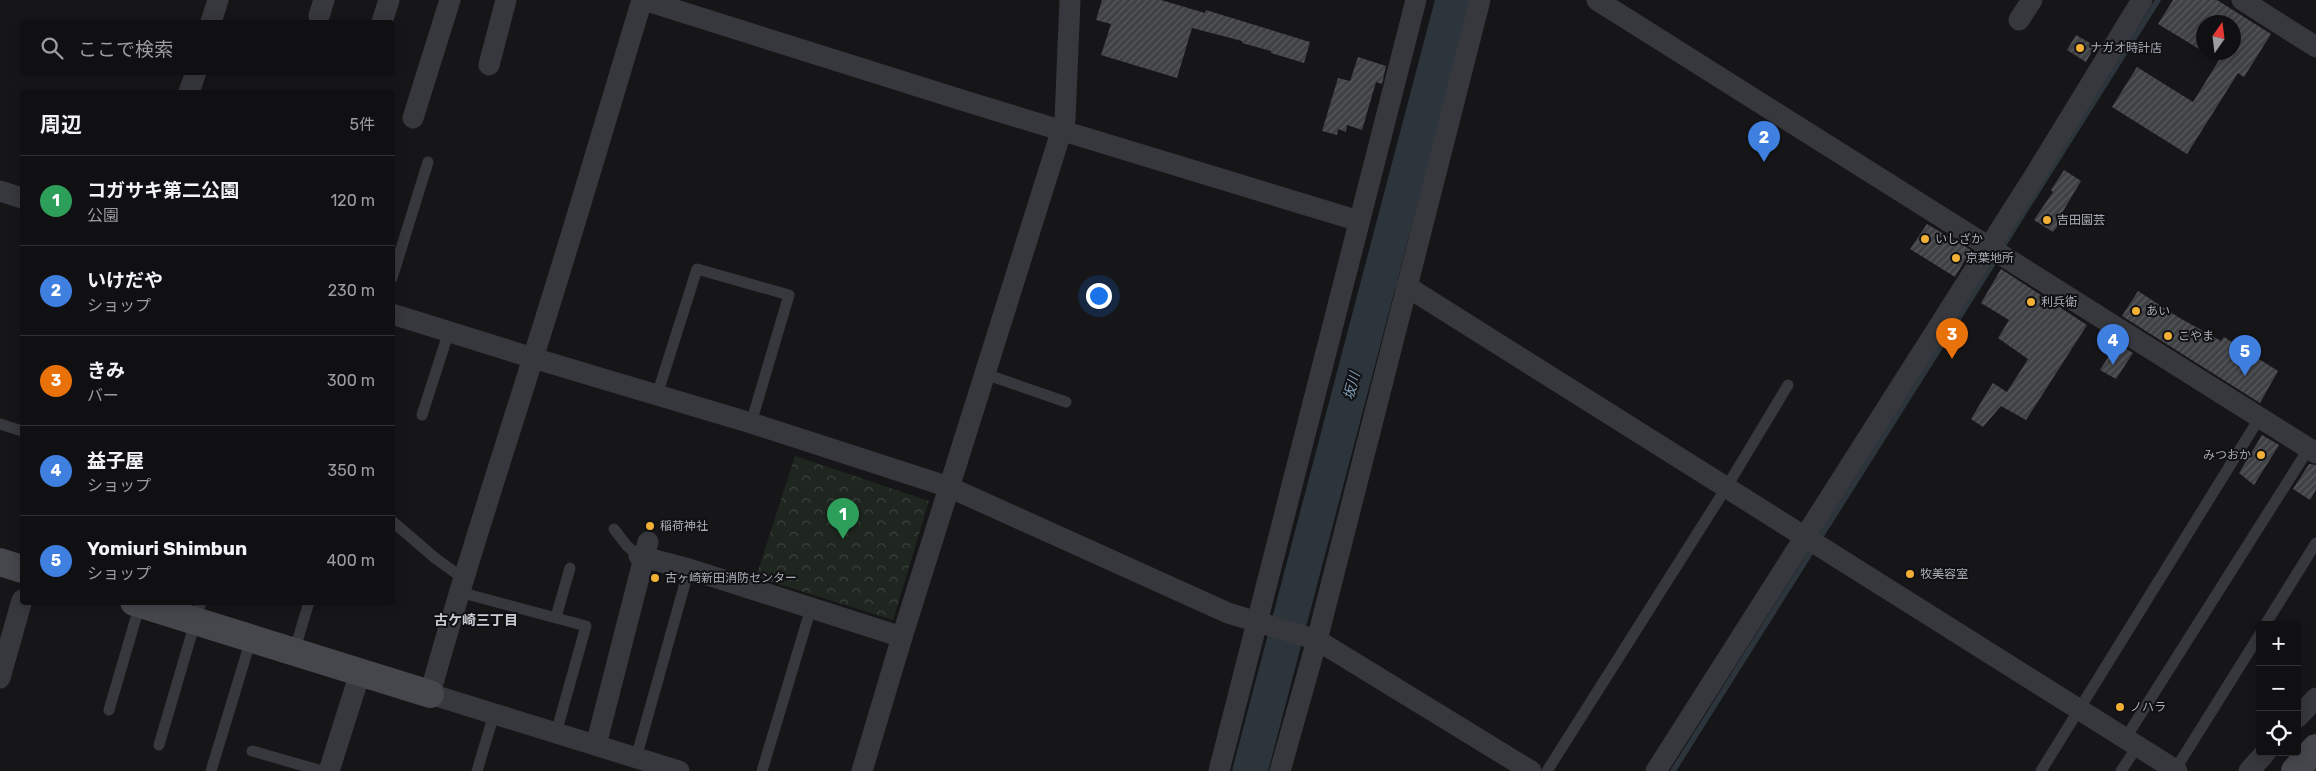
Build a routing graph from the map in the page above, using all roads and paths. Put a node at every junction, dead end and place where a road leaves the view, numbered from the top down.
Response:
1 (218, 0) edge
2 (389, 0) edge
3 (450, 0) edge
4 (506, 0) edge
5 (643, 0) edge
6 (1070, 0) edge
7 (1416, 0) edge
8 (1480, 0) edge
9 (1598, 0) edge
10 (2032, 0) edge
11 (2142, 0) edge
12 (2242, 0) edge
13 (212, 20) edge
14 (383, 20) edge
15 (2019, 20) dead end
16 (2316, 47) edge
17 (489, 65) dead end
18 (195, 75) edge
19 (190, 90) edge
20 (414, 118) dead end
21 (1062, 129) junction
22 (428, 162) dead end
23 (0, 191) edge
24 (20, 197) edge
25 (1359, 221) junction
26 (1995, 251) junction
27 (395, 268) edge
28 (1406, 286) junction
29 (395, 315) edge
30 (449, 331) junction
31 (533, 358) junction
32 (985, 374) junction
33 (1788, 385) dead end
34 (657, 395) junction
35 (1066, 402) dead end
36 (422, 415) dead end
37 (2260, 417) junction
38 (751, 423) junction
39 (0, 424) edge
40 (20, 430) edge
41 (2312, 451) edge
42 (950, 487) junction
43 (1726, 488) junction
44 (395, 525) edge
45 (614, 529) dead end
46 (1811, 542) junction
47 (2316, 543) edge
48 (644, 552) junction
49 (0, 562) edge
50 (20, 568) edge
51 (570, 568) dead end
52 (688, 569) junction
53 (461, 586) junction
54 (21, 605) edge
55 (136, 605) edge
56 (151, 605) edge
57 (308, 605) edge
58 (812, 608) junction
59 (198, 612) edge
60 (556, 617) junction
61 (2267, 621) edge
62 (1257, 623) junction
63 (902, 637) junction
64 (251, 639) junction
65 (1317, 640) junction
66 (2256, 641) edge
67 (294, 652) junction
68 (360, 673) junction
69 (0, 678) edge
70 (430, 694) junction
71 (2316, 698) edge
72 (109, 710) dead end
73 (2080, 710) junction
74 (494, 714) junction
75 (2301, 714) edge
76 (556, 733) junction
77 (2131, 743) junction
78 (159, 744) dead end
79 (596, 745) junction
80 (2316, 748) edge
81 (252, 751) dead end
82 (2262, 756) edge
83 (636, 758) junction
84 (675, 770) edge
85 (211, 771) edge
86 (322, 771) edge
87 (329, 771) edge
88 (477, 771) edge
89 (762, 771) edge
90 (862, 771) edge
91 (1219, 771) edge
92 (1280, 771) edge
93 (1531, 771) edge
94 (1547, 771) edge
95 (1656, 771) edge
96 (2041, 771) edge
97 (2121, 771) edge
98 (2176, 771) edge
99 (2249, 771) edge
100 (2295, 771) edge

1 - 13 street
2 - 14 street
3 - 20 street
4 - 17 street
5 - 21 street
5 - 31 street
6 - 21 street
7 - 25 street
8 - 28 street
9 - 26 street
10 - 15 street
11 - 26 street
12 - 16 street
18 - 19 street
21 - 25 street
21 - 32 street
22 - 27 lane
23 - 24 street
25 - 62 street
26 - 37 street
26 - 46 street
28 - 43 street
28 - 65 street
29 - 30 street
30 - 31 street
30 - 36 lane
31 - 34 street
31 - 53 street
32 - 35 lane
32 - 42 street
33 - 43 lane
34 - 38 street
34 - 38 lane
37 - 41 street
37 - 73 lane
38 - 42 street
39 - 40 lane
41 - 77 lane
42 - 62 street
42 - 63 street
43 - 46 street
43 - 94 lane
44 - 53 lane
45 - 48 lane
46 - 73 street
46 - 95 street
47 - 61 lane
48 - 52 street
48 - 79 street
49 - 50 street
51 - 60 lane
52 - 58 street
52 - 83 lane
53 - 60 lane
53 - 70 street
54 - 69 street
55 - 72 lane
56 - 59 street
57 - 67 lane
58 - 63 street
58 - 89 lane
59 - 64 street
59 - 78 lane
60 - 76 lane
62 - 65 street
62 - 91 street
63 - 90 street
64 - 67 street
64 - 85 lane
65 - 92 street
65 - 93 street
66 - 98 lane
67 - 68 street
68 - 70 street
68 - 87 street
70 - 74 street
71 - 75 street
73 - 77 street
73 - 96 lane
74 - 76 street
74 - 88 lane
76 - 79 street
77 - 97 lane
77 - 98 street
79 - 83 street
80 - 100 street
81 - 86 lane
82 - 99 street
83 - 84 street

